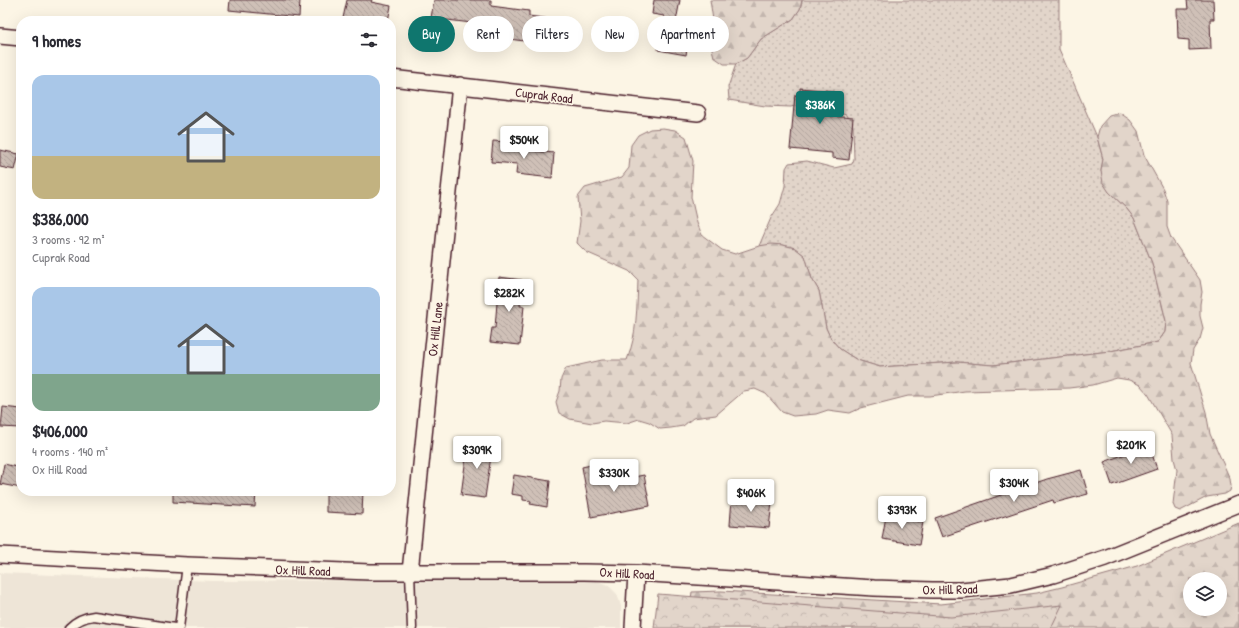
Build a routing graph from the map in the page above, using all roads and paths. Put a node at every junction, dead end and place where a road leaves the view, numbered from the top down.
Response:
1 (0, 36) edge
2 (16, 38) edge
3 (396, 79) edge
4 (460, 85) junction
5 (698, 113) dead end
6 (1239, 504) edge
7 (0, 556) edge
8 (187, 565) junction
9 (410, 572) junction
10 (636, 573) junction
11 (69, 628) edge
12 (175, 628) edge
13 (178, 628) edge
14 (412, 628) edge
15 (633, 628) edge

1 - 2 street
3 - 4 street, Cuprak Road
4 - 5 street, Cuprak Road
4 - 9 street, Ox Hill Lane
6 - 10 street, Ox Hill Road
7 - 8 street, Ox Hill Road
8 - 9 street, Ox Hill Road
8 - 13 lane
9 - 10 street, Ox Hill Road
9 - 14 lane
10 - 15 street
11 - 12 lane

